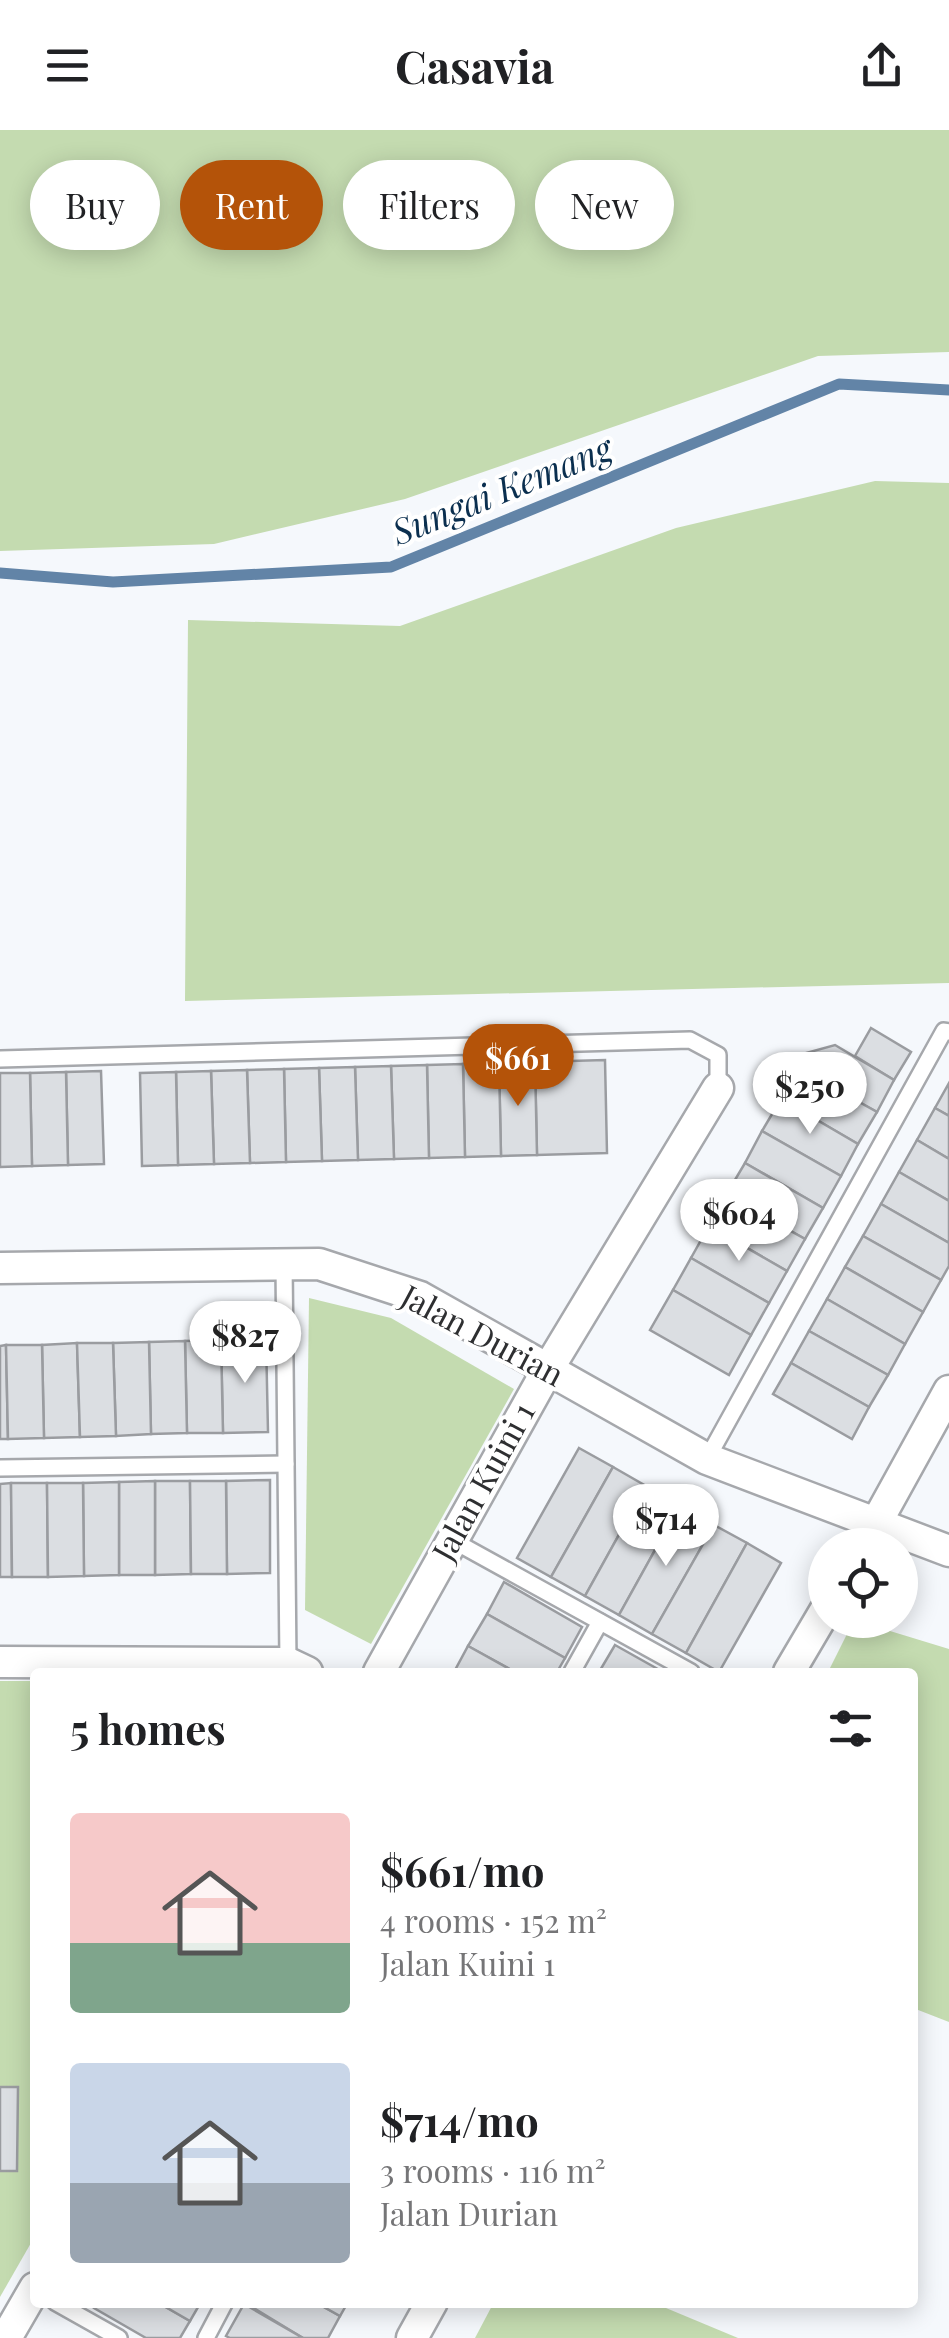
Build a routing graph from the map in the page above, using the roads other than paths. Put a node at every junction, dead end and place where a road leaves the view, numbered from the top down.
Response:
1 (949, 1032) edge
2 (0, 1059) edge
3 (718, 1088) joint
4 (284, 1263) junction
5 (0, 1268) edge
6 (548, 1369) junction
7 (949, 1392) edge
8 (707, 1459) junction
9 (286, 1464) junction
10 (0, 1468) edge
11 (854, 1528) edge
12 (873, 1528) edge
13 (452, 1540) junction
14 (918, 1545) edge
15 (949, 1551) edge
16 (600, 1622) junction
17 (809, 1638) edge
18 (0, 1662) edge
19 (298, 1668) edge
20 (380, 1668) edge
21 (574, 1668) edge
22 (684, 1668) edge
23 (791, 1668) edge
24 (30, 2306) edge
25 (66, 2308) edge
26 (222, 2308) edge
27 (429, 2308) edge
28 (6, 2338) edge
29 (119, 2338) edge
30 (206, 2338) edge
31 (412, 2338) edge

1 - 8 lane
2 - 3 lane
3 - 6 street, Jalan Kuini 1
4 - 5 street, Jalan Durian
4 - 6 street, Jalan Durian
4 - 9 lane
6 - 8 street, Jalan Durian
6 - 13 street, Jalan Kuini 1
7 - 12 street
8 - 11 street, Jalan Durian
9 - 10 lane
9 - 19 lane
13 - 16 lane
13 - 20 street, Jalan Kuini 1
14 - 15 street, Jalan Durian
16 - 21 lane
16 - 22 lane
17 - 23 street
18 - 19 street
24 - 28 street
25 - 29 lane
26 - 30 lane
27 - 31 street

